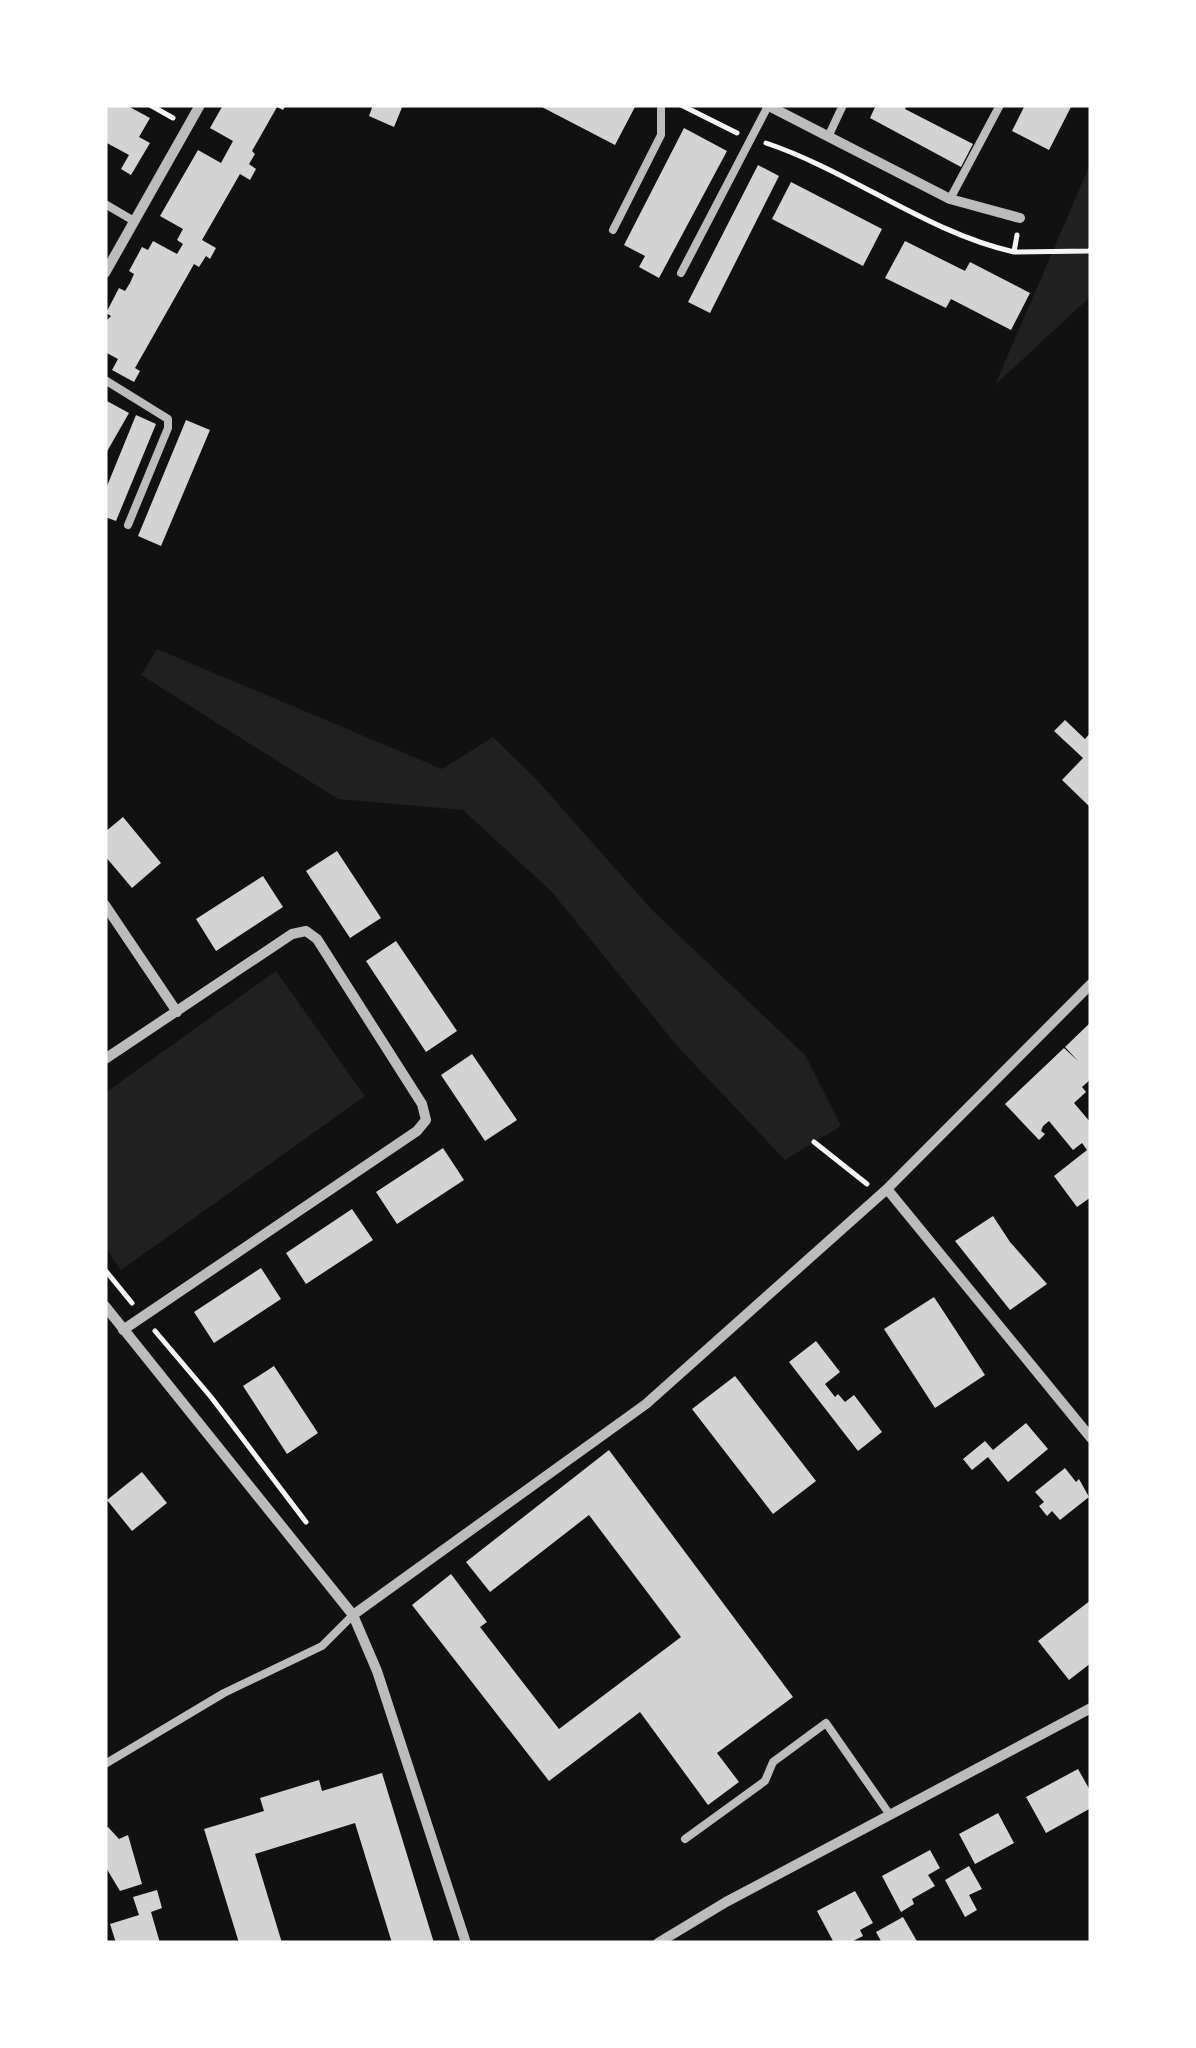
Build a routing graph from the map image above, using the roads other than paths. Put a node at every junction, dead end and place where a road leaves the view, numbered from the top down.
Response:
1 (200, 105) edge
2 (661, 105) edge
3 (767, 105) edge
4 (844, 105) edge
5 (1000, 105) edge
6 (828, 137) junction
7 (950, 199) junction
8 (105, 204) edge
9 (1020, 218) road end
10 (134, 221) junction
11 (612, 230) dead end
12 (682, 273) dead end
13 (105, 274) edge
14 (105, 380) edge
15 (128, 525) dead end
16 (105, 905) edge
17 (1091, 984) edge
18 (176, 1012) junction
19 (105, 1059) edge
20 (883, 1193) junction
21 (105, 1306) edge
22 (124, 1330) junction
23 (1091, 1438) edge
24 (354, 1615) junction
25 (1091, 1708) edge
26 (105, 1764) edge
27 (890, 1815) junction
28 (685, 1839) dead end
29 (466, 1943) edge
30 (658, 1943) edge

1 - 10 street
2 - 11 lane
3 - 6 street
3 - 12 lane
4 - 6 lane
5 - 7 lane
6 - 7 street
7 - 9 street
8 - 10 lane
10 - 13 street
14 - 15 lane
16 - 18 street
17 - 20 street
18 - 19 street
18 - 22 street
20 - 23 street
20 - 24 street
21 - 22 street
22 - 24 street
24 - 26 lane
24 - 29 street
25 - 27 street
27 - 28 lane
27 - 30 street

